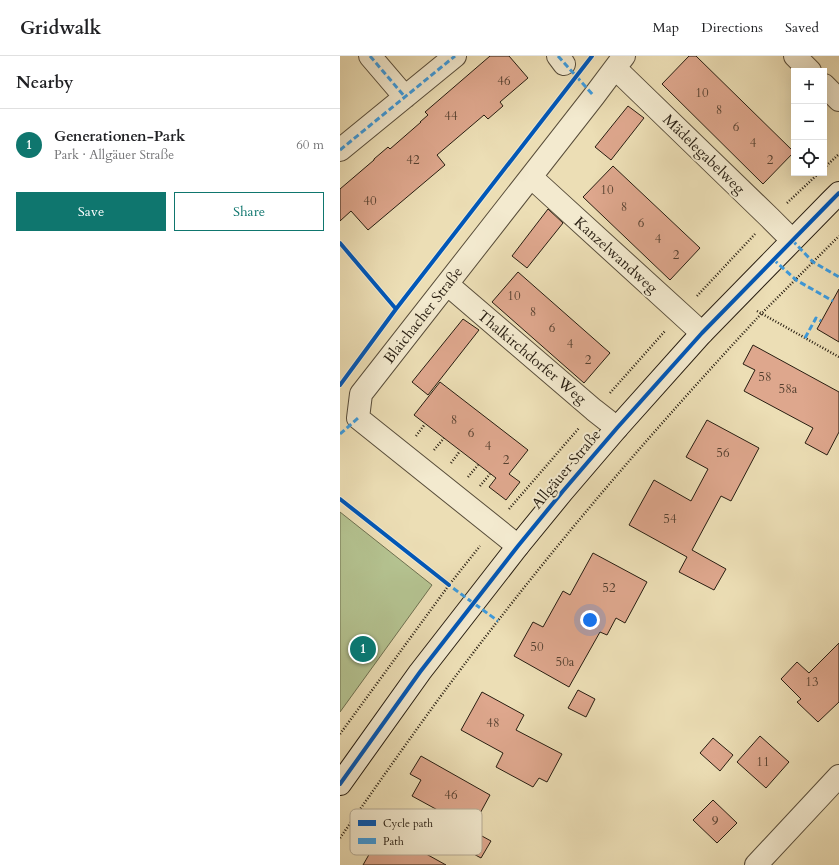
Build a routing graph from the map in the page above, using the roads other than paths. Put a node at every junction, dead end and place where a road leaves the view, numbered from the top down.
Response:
1 (370, 56) edge
2 (455, 56) edge
3 (795, 56) edge
4 (619, 62) edge
5 (807, 68) edge
6 (827, 88) edge
7 (405, 97) junction
8 (839, 100) edge
9 (340, 150) edge
10 (531, 177) junction
11 (839, 193) edge
12 (792, 240) junction
13 (447, 284) junction
14 (702, 333) junction
15 (617, 428) junction
16 (518, 546) junction
17 (839, 776) edge
18 (340, 784) edge
19 (756, 865) edge

1 - 7 street
2 - 7 street
3 - 5 street
4 - 10 street, Blaichacher Straße
4 - 12 street, Mädelegabelweg
6 - 8 street
7 - 9 street
10 - 13 street, Blaichacher Straße
10 - 14 street, Kanzelwandweg
11 - 12 street, Allgäuer Straße
12 - 14 street, Allgäuer Straße
13 - 15 street, Thalkirchdorfer Weg
13 - 16 street, Blaichacher Straße
14 - 15 street, Allgäuer Straße
15 - 16 street, Allgäuer Straße
16 - 18 street, Allgäuer Straße
17 - 19 street

